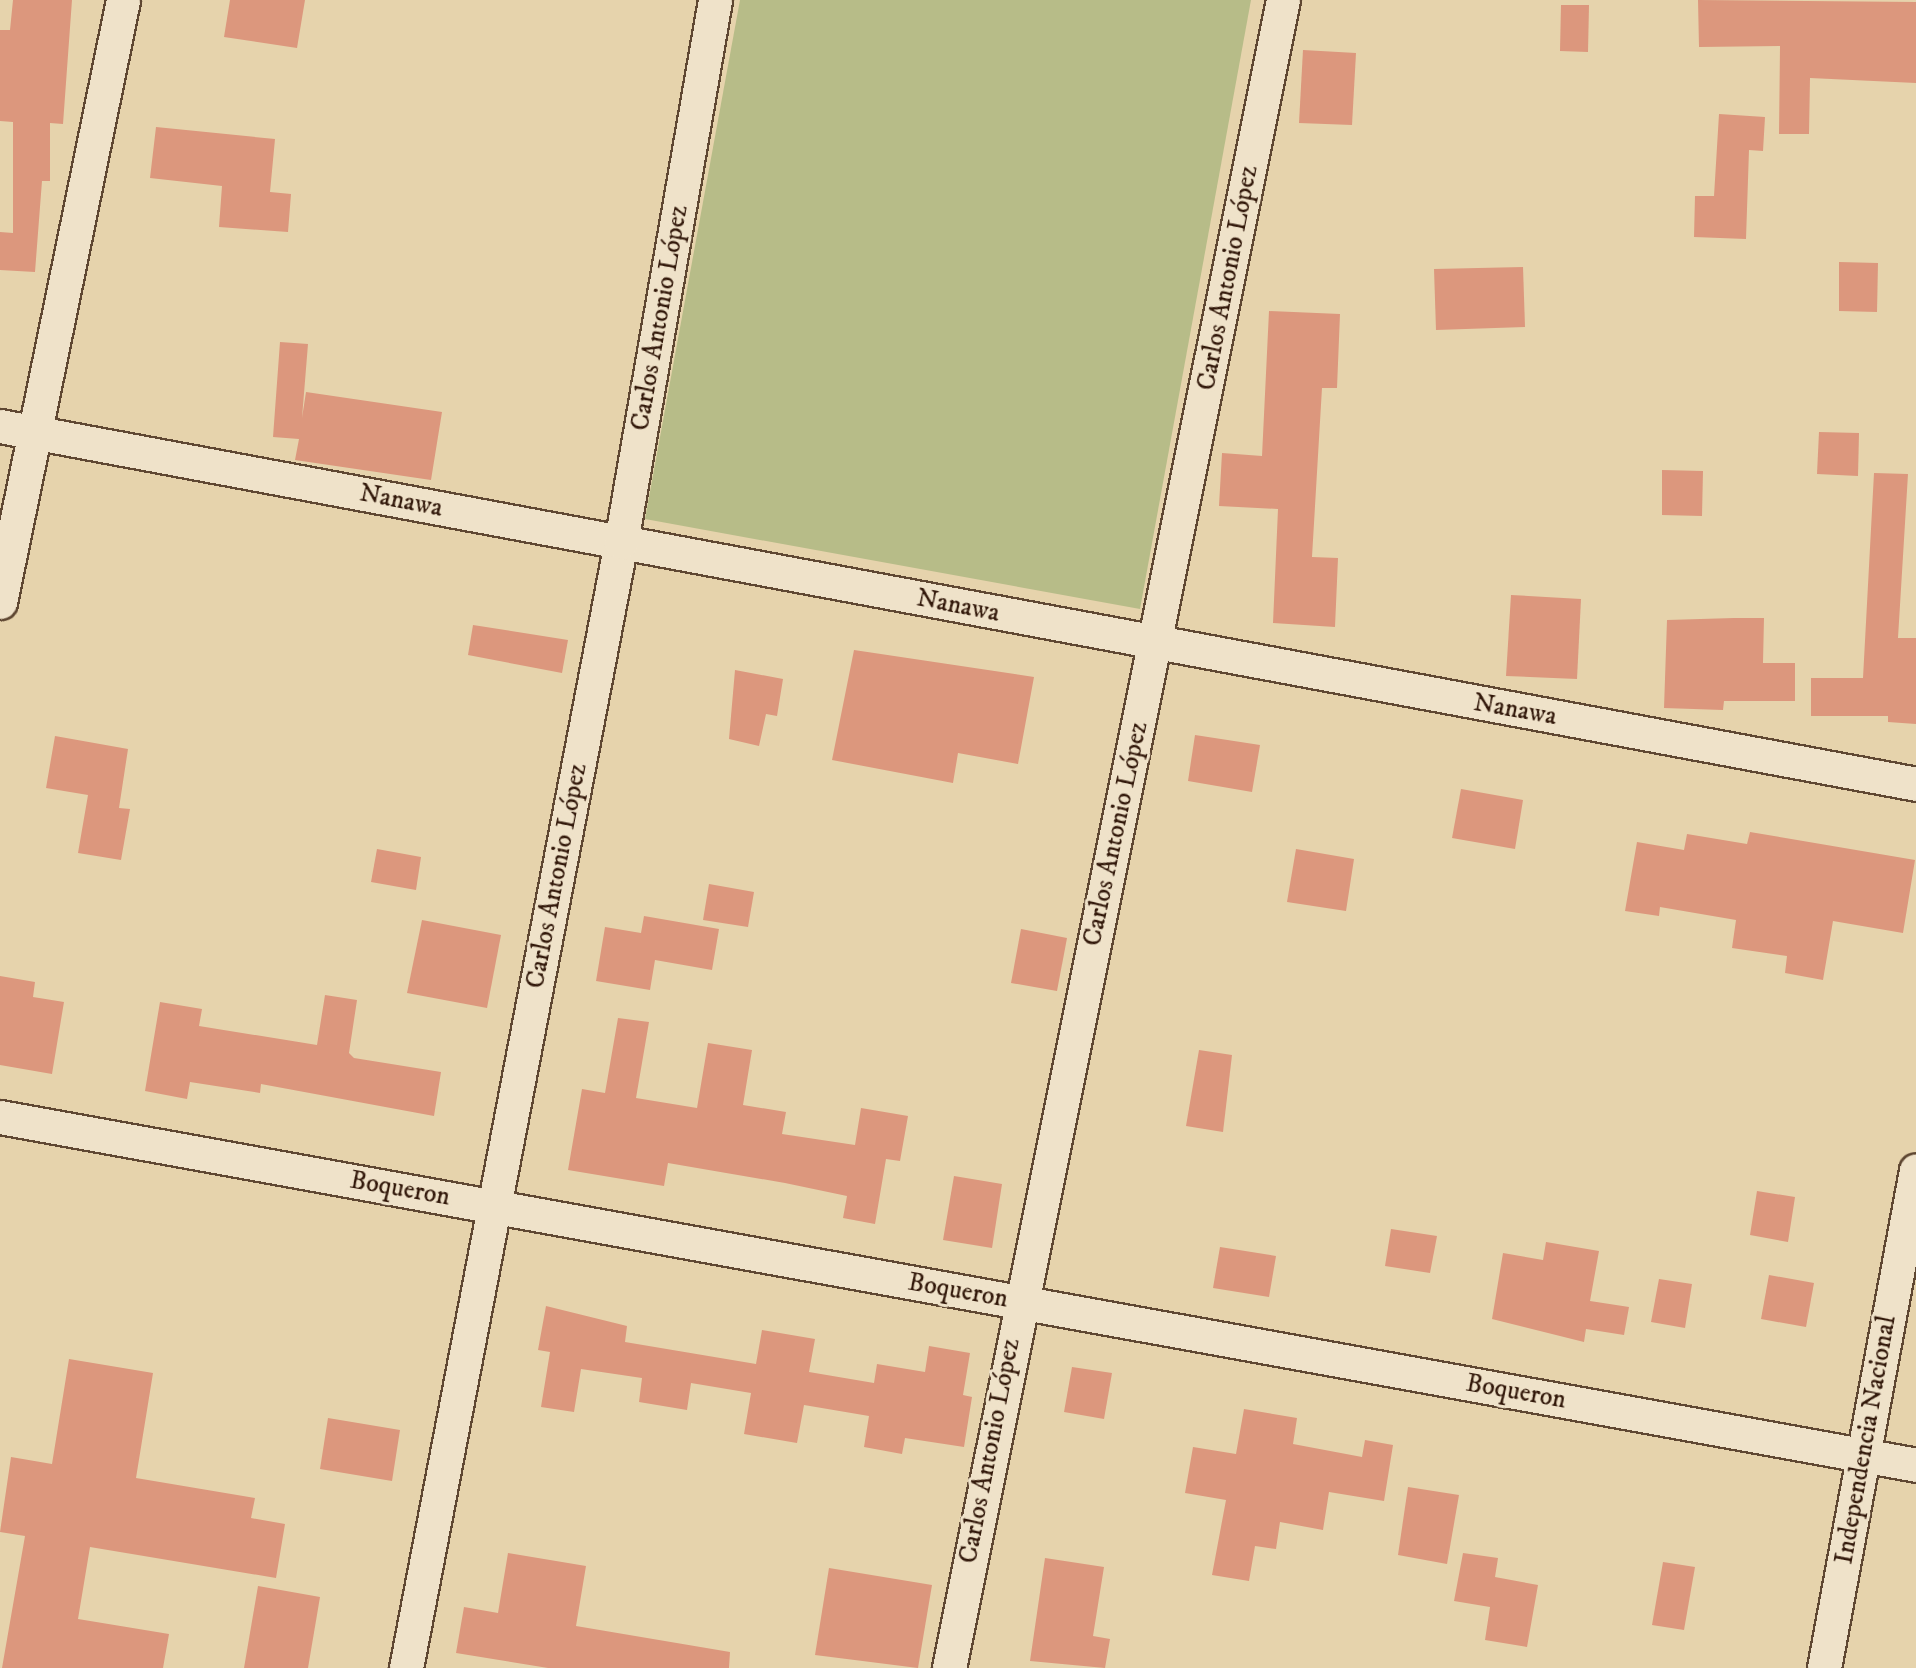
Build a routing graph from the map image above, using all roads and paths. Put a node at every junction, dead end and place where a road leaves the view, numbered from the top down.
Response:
1 (123, 0) edge
2 (715, 0) edge
3 (1283, 0) edge
4 (0, 426) edge
5 (33, 432) junction
6 (621, 542) junction
7 (0, 602) edge
8 (1156, 643) junction
9 (1916, 784) edge
10 (0, 1116) edge
11 (1916, 1170) edge
12 (494, 1206) junction
13 (1018, 1302) junction
14 (1863, 1456) junction
15 (1916, 1465) edge
16 (406, 1668) edge
17 (949, 1668) edge
18 (1824, 1668) edge

1 - 5 street
2 - 6 street, Carlos Antonio López
3 - 8 street, Carlos Antonio López
4 - 5 street, Nanawa
5 - 6 street, Nanawa
5 - 7 street
6 - 8 street, Nanawa
6 - 12 street, Carlos Antonio López
8 - 9 street, Nanawa
8 - 13 street, Carlos Antonio López
10 - 12 street, Boqueron
11 - 14 street, Independencia Nacional
12 - 13 street, Boqueron
12 - 16 street, Carlos Antonio López
13 - 14 street, Boqueron
13 - 17 street, Carlos Antonio López
14 - 15 street, Boqueron
14 - 18 street, Independencia Nacional

